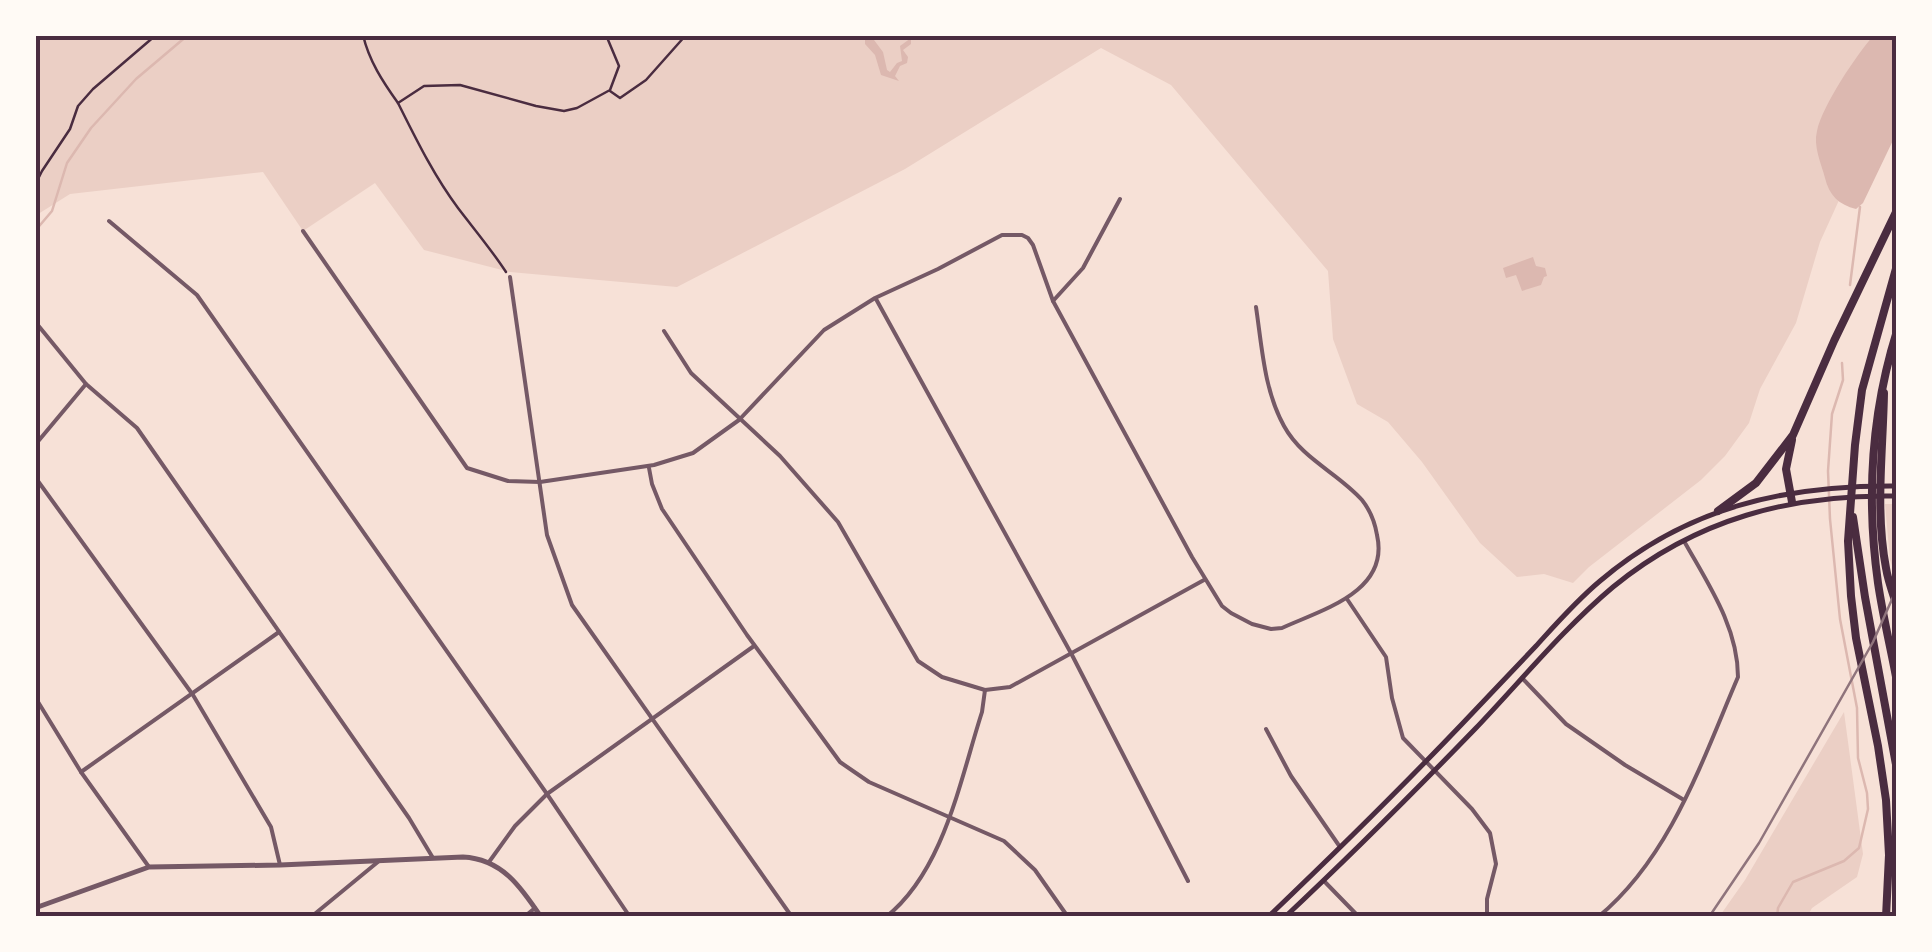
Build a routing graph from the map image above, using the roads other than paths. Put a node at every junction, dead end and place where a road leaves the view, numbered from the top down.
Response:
1 (1120, 199) dead end
2 (1897, 210) edge
3 (110, 221) dead end
4 (303, 231) dead end
5 (1897, 265) edge
6 (510, 277) road end
7 (875, 298) junction
8 (1053, 301) junction
9 (1256, 307) dead end
10 (37, 324) edge
11 (1897, 331) edge
12 (664, 332) dead end
13 (1884, 374) junction
14 (86, 384) junction
15 (739, 420) junction
16 (1793, 435) junction
17 (35, 445) edge
18 (649, 466) junction
19 (35, 477) edge
20 (540, 482) junction
21 (1897, 486) edge
22 (1897, 496) edge
23 (1791, 497) junction
24 (1851, 503) junction
25 (1718, 511) junction
26 (1684, 541) junction
27 (1206, 579) junction
28 (1347, 599) junction
29 (1897, 606) edge
30 (279, 632) junction
31 (754, 646) junction
32 (1072, 655) junction
33 (1522, 679) junction
34 (1897, 682) edge
35 (985, 690) junction
36 (193, 695) junction
37 (35, 696) edge
38 (652, 717) junction
39 (1266, 729) dead end
40 (1425, 763) junction
41 (1897, 770) edge
42 (81, 772) junction
43 (1434, 772) junction
44 (548, 794) junction
45 (1684, 800) junction
46 (950, 818) junction
47 (1340, 846) junction
48 (434, 858) junction
49 (379, 861) junction
50 (489, 862) junction
51 (280, 864) junction
52 (148, 867) junction
53 (1324, 880) junction
54 (1188, 881) dead end
55 (35, 908) edge
56 (535, 908) junction
57 (311, 917) edge
58 (524, 917) edge
59 (541, 917) edge
60 (630, 917) edge
61 (792, 917) edge
62 (886, 917) edge
63 (1068, 917) edge
64 (1268, 917) edge
65 (1285, 917) edge
66 (1358, 917) edge
67 (1486, 917) edge
68 (1598, 917) edge
69 (1886, 917) edge

1 - 8 street
2 - 16 highway
3 - 44 street
4 - 20 street
5 - 24 highway
6 - 20 street
7 - 8 street
7 - 15 street
7 - 32 street
8 - 27 street
9 - 28 street
10 - 14 street
11 - 13 highway
12 - 15 street
13 - 29 highway
13 - 34 highway
14 - 17 street
14 - 30 street
15 - 18 street
15 - 35 street
16 - 23 highway
16 - 25 highway
18 - 20 street
18 - 31 street
19 - 36 street
20 - 38 street
21 - 23 main road
22 - 23 main road
23 - 25 main road
23 - 26 main road
24 - 41 highway
24 - 69 highway
25 - 40 main road
26 - 33 main road
26 - 45 street
27 - 28 street
27 - 32 street
28 - 40 street
30 - 36 street
30 - 48 street
31 - 38 street
31 - 46 street
32 - 35 street
32 - 54 street
33 - 43 main road
33 - 45 street
35 - 46 street
36 - 42 street
36 - 51 street
37 - 42 street
38 - 44 street
38 - 61 street
39 - 47 street
40 - 43 street
40 - 47 main road
42 - 52 street
43 - 53 main road
43 - 67 street
44 - 50 street
44 - 60 street
45 - 68 street
46 - 62 street
46 - 63 street
47 - 64 main road
48 - 49 street
48 - 50 street
49 - 51 street
49 - 57 street
50 - 56 street
51 - 52 street
52 - 55 street
53 - 65 main road
53 - 66 street
56 - 58 street
56 - 59 street

